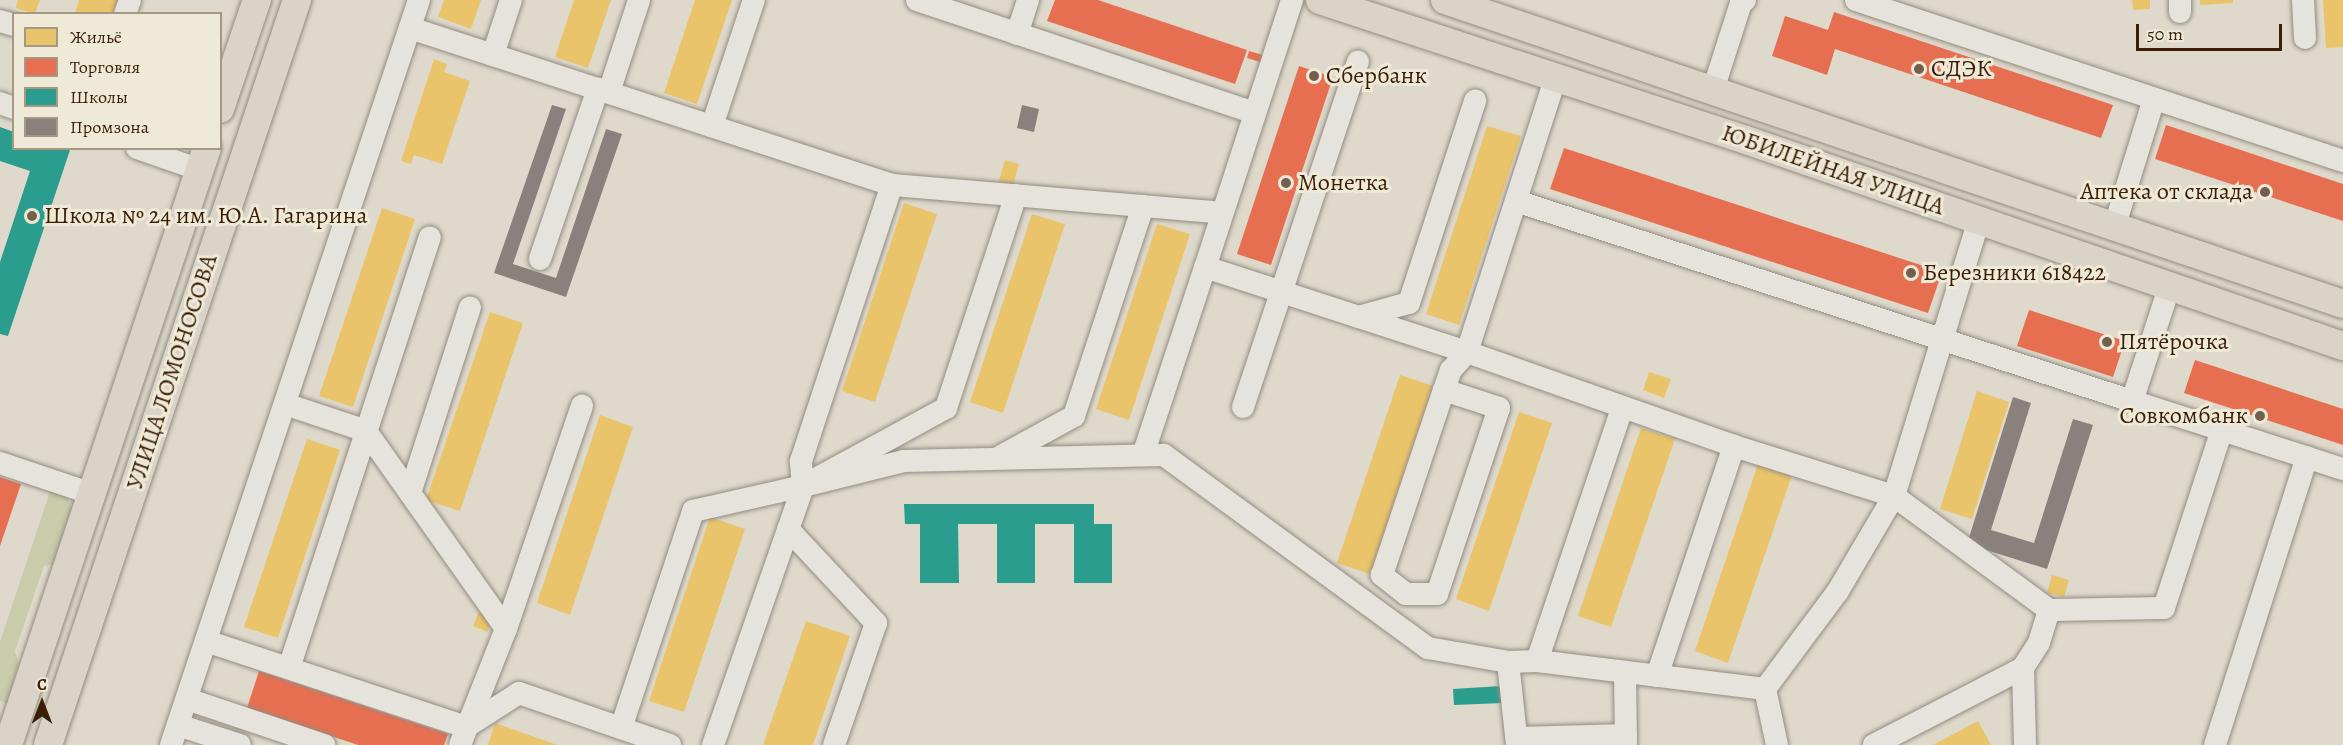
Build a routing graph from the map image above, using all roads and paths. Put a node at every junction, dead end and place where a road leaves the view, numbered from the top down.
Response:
1 (257, 0) edge
2 (297, 0) edge
3 (419, 0) edge
4 (511, 0) edge
5 (639, 0) edge
6 (754, 0) edge
7 (916, 0) edge
8 (1028, 0) edge
9 (1292, 0) edge
10 (1320, 0) edge
11 (1445, 0) edge
12 (1856, 0) edge
13 (2303, 0) edge
14 (1742, 1) edge
15 (1890, 5) edge
16 (410, 28) junction
17 (1017, 34) junction
18 (2305, 38) dead end
19 (493, 55) junction
20 (1358, 62) dead end
21 (1556, 78) junction
22 (1713, 90) junction
23 (603, 91) junction
24 (2154, 99) junction
25 (222, 100) edge
26 (1475, 101) dead end
27 (1254, 113) junction
28 (712, 126) junction
29 (148, 150) edge
30 (204, 159) edge
31 (2343, 162) edge
32 (892, 185) junction
33 (1016, 195) junction
34 (1516, 201) junction
35 (1143, 206) junction
36 (1222, 213) junction
37 (1979, 219) junction
38 (2114, 228) junction
39 (430, 237) dead end
40 (540, 259) dead end
41 (1205, 267) junction
42 (2170, 285) junction
43 (1283, 292) junction
44 (2343, 304) edge
45 (471, 308) dead end
46 (1358, 317) junction
47 (1942, 340) junction
48 (2343, 346) edge
49 (1467, 352) junction
50 (1444, 390) junction
51 (2132, 401) junction
52 (285, 404) junction
53 (582, 406) dead end
54 (1243, 407) dead end
55 (1622, 408) junction
56 (2222, 430) junction
57 (366, 431) junction
58 (1734, 446) junction
59 (1143, 455) junction
60 (2307, 457) junction
61 (998, 458) junction
62 (0, 463) edge
63 (2343, 469) edge
64 (803, 486) junction
65 (410, 493) junction
66 (92, 494) junction
67 (1894, 496) junction
68 (788, 529) junction
69 (1406, 594) junction
70 (2049, 610) junction
71 (1396, 625) junction
72 (506, 629) junction
73 (206, 641) junction
74 (1537, 661) junction
75 (1508, 662) junction
76 (289, 668) junction
77 (2023, 668) junction
78 (1624, 672) junction
79 (1657, 676) junction
80 (1765, 689) junction
81 (187, 699) junction
82 (621, 728) junction
83 (175, 735) edge
84 (463, 736) edge
85 (1626, 740) edge
86 (1517, 742) edge
87 (8, 745) edge
88 (48, 745) edge
89 (240, 745) edge
90 (324, 745) edge
91 (670, 745) edge
92 (713, 745) edge
93 (834, 745) edge
94 (1777, 745) edge
95 (1874, 745) edge
96 (2025, 745) edge
97 (2215, 745) edge

1 - 25 main road
2 - 88 main road, УЛИЦА ЛОМОНОСОВА
3 - 16 street
4 - 19 street
5 - 23 street
6 - 28 street
7 - 17 street
8 - 17 street
9 - 27 street
10 - 21 main road, ЮБИЛЕЙНАЯ УЛИЦА
11 - 22 main road, ЮБИЛЕЙНАЯ УЛИЦА
12 - 15 street
13 - 18 street
14 - 22 street
15 - 24 street
16 - 19 street
16 - 52 street
17 - 27 street
19 - 23 street
20 - 43 street
21 - 34 street
21 - 37 main road, ЮБИЛЕЙНАЯ УЛИЦА
22 - 38 main road, ЮБИЛЕЙНАЯ УЛИЦА
23 - 28 street
23 - 40 street
24 - 31 street
24 - 38 street
26 - 46 street
27 - 36 street
28 - 32 street
29 - 30 street
30 - 66 main road, УЛИЦА ЛОМОНОСОВА
32 - 33 street
32 - 64 street
33 - 35 street
33 - 64 street
34 - 47 street
34 - 49 street
35 - 36 street
35 - 61 street
36 - 41 street
37 - 42 main road, ЮБИЛЕЙНАЯ УЛИЦА
37 - 47 street
38 - 44 main road, ЮБИЛЕЙНАЯ УЛИЦА
39 - 57 street
41 - 43 street
41 - 59 street
42 - 48 main road, ЮБИЛЕЙНАЯ УЛИЦА
42 - 51 street
43 - 46 street
43 - 54 street
45 - 65 street
46 - 49 street
47 - 51 street
47 - 67 street
49 - 50 street
49 - 55 street
50 - 69 street
50 - 69 street
51 - 56 street
52 - 57 street
52 - 73 street
53 - 72 street
55 - 58 street
55 - 74 street
56 - 60 street
56 - 70 street
57 - 65 street
57 - 76 street
58 - 67 street
58 - 79 street
59 - 61 street
59 - 71 street
60 - 63 street
60 - 97 street
61 - 64 street
62 - 66 street
64 - 68 street
64 - 82 street
65 - 72 street
66 - 87 main road, УЛИЦА ЛОМОНОСОВА
67 - 70 street
67 - 80 street
68 - 92 street
68 - 93 street
69 - 71 street
70 - 77 street
71 - 75 street
72 - 84 street
73 - 76 street
73 - 81 street
74 - 75 street
74 - 78 street
75 - 86 street
76 - 84 street
77 - 95 street
77 - 96 street
78 - 79 street
78 - 85 street
79 - 80 street
80 - 94 street
81 - 83 street
81 - 90 street
82 - 84 street
82 - 91 street
83 - 89 street
85 - 86 street

